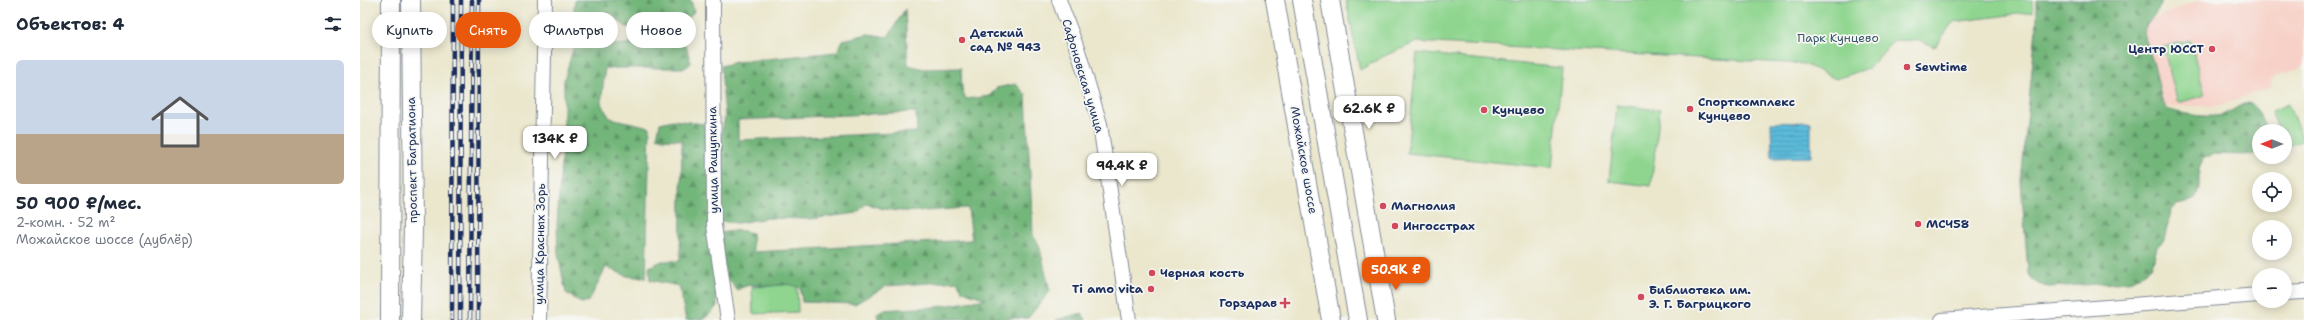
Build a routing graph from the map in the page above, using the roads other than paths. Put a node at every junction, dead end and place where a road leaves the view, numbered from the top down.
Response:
1 (391, 0) edge
2 (410, 0) edge
3 (545, 0) edge
4 (713, 0) edge
5 (1059, 0) edge
6 (1275, 0) edge
7 (1302, 0) edge
8 (1330, 0) edge
9 (2304, 292) edge
10 (2292, 293) edge
11 (2252, 296) edge
12 (390, 320) edge
13 (411, 320) edge
14 (539, 320) edge
15 (728, 320) edge
16 (1129, 320) edge
17 (1331, 320) edge
18 (1358, 320) edge
19 (1386, 320) edge
20 (1942, 320) edge

1 - 12 main road, проспект Багратиона
2 - 13 main road, проспект Багратиона
3 - 14 street, улица Красных Зорь
4 - 15 street, улица Ращупкина
5 - 16 street, Сафоновская улица
6 - 17 main road, Можайское шоссе
7 - 18 main road
8 - 19 main road
9 - 10 street
11 - 20 street

